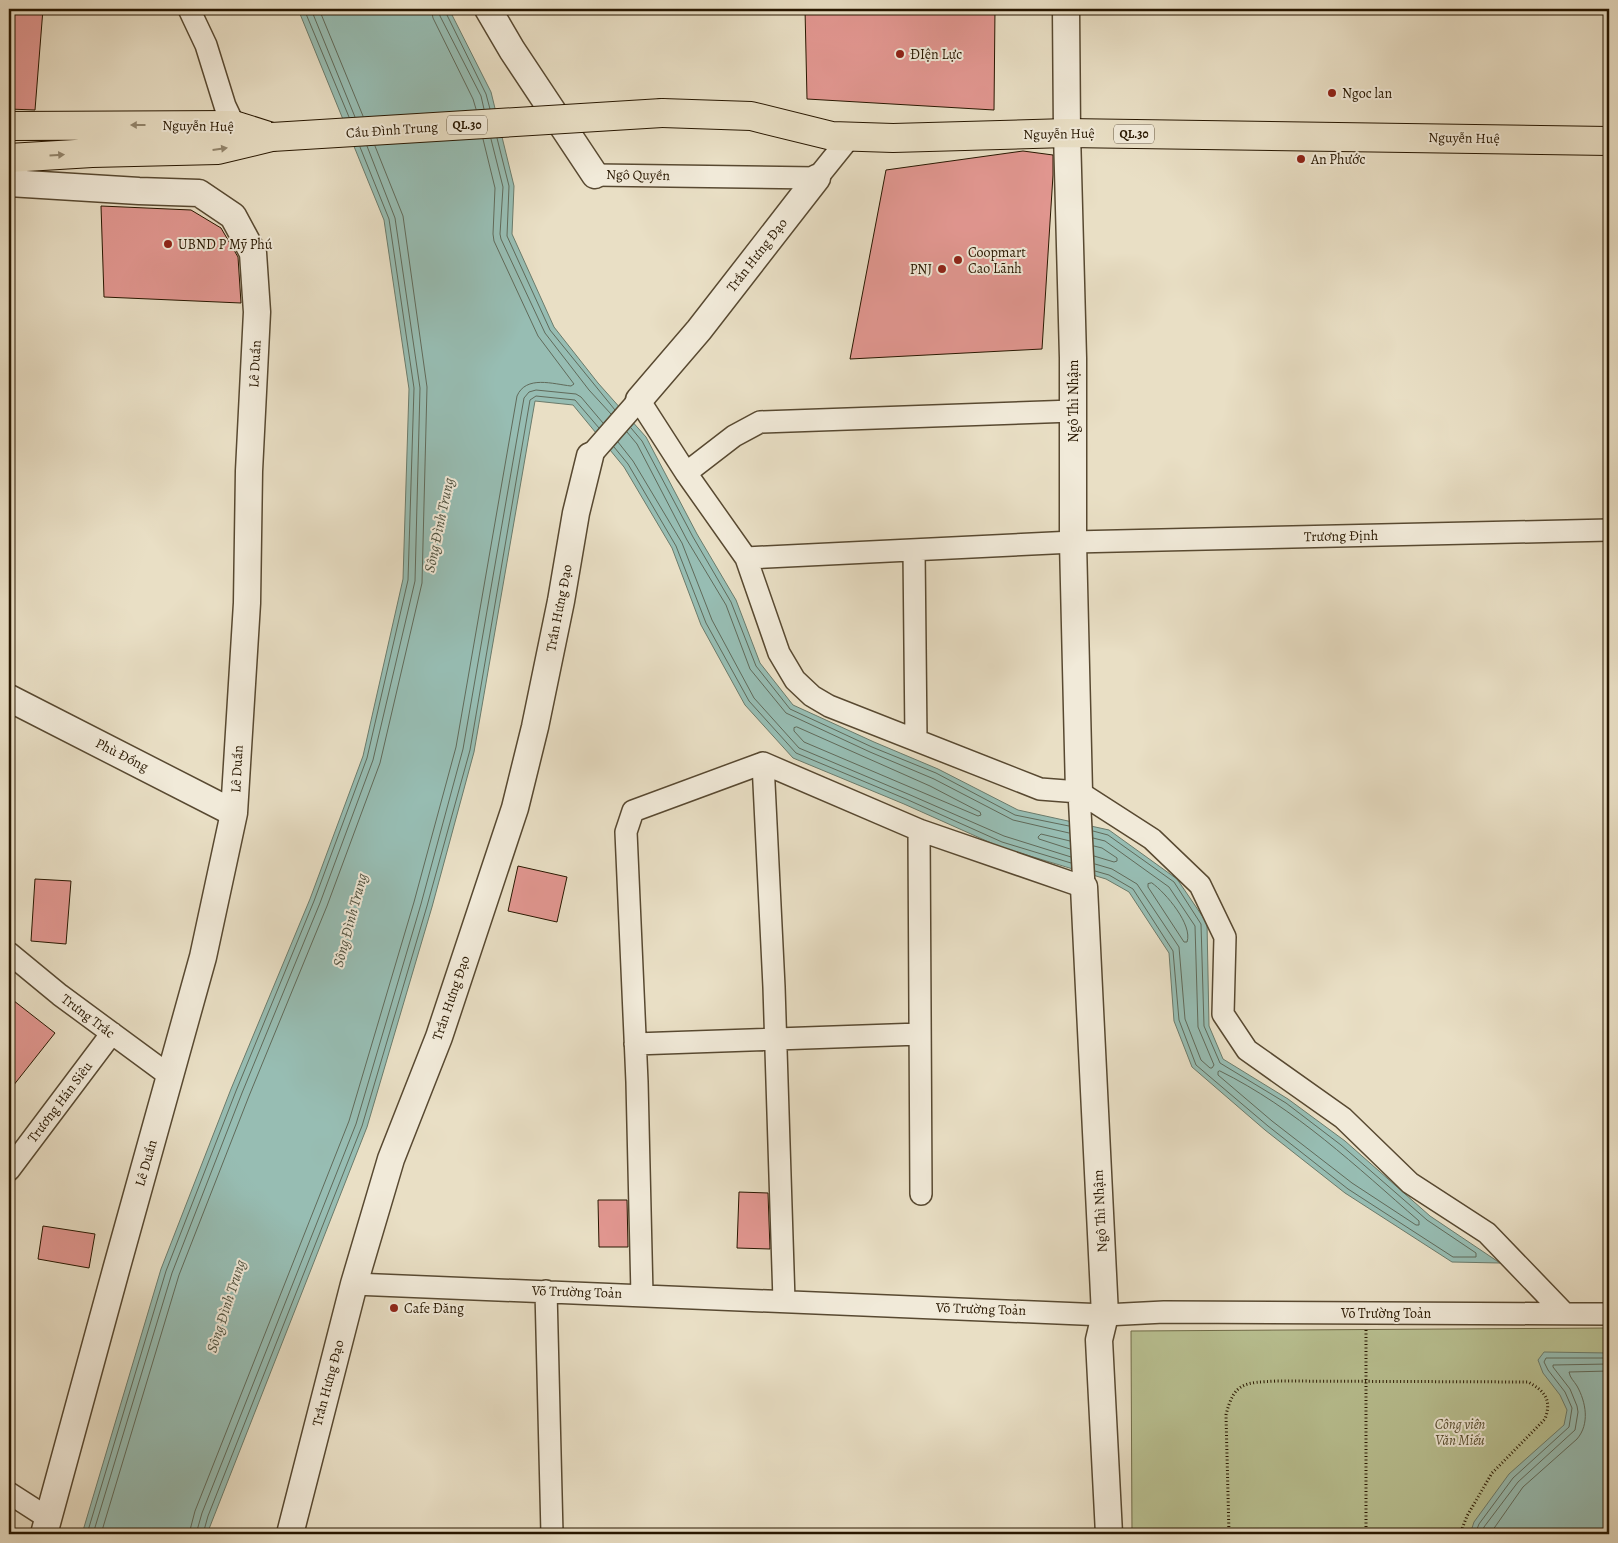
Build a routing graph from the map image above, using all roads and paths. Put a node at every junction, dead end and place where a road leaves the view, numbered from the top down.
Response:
1 (189, 9) edge
2 (488, 9) edge
3 (1066, 9) edge
4 (662, 113) joint
5 (234, 125) junction
6 (9, 126) edge
7 (1067, 133) junction
8 (850, 137) junction
9 (272, 138) junction
10 (1609, 141) edge
11 (9, 158) edge
12 (596, 174) joint
13 (818, 178) junction
14 (9, 183) edge
15 (639, 400) junction
16 (1073, 411) junction
17 (590, 456) joint
18 (686, 473) junction
19 (1609, 530) edge
20 (1073, 542) junction
21 (914, 550) junction
22 (746, 558) junction
23 (9, 698) edge
24 (916, 740) junction
25 (763, 763) junction
26 (1079, 792) junction
27 (234, 812) junction
28 (919, 830) junction
29 (1084, 887) junction
30 (9, 953) edge
31 (112, 1033) junction
32 (920, 1034) junction
33 (775, 1039) junction
34 (635, 1044) junction
35 (170, 1076) junction
36 (9, 1170) edge
37 (921, 1194) dead end
38 (354, 1284) junction
39 (546, 1291) junction
40 (642, 1295) junction
41 (784, 1301) junction
42 (1366, 1313) junction
43 (1564, 1313) junction
44 (1609, 1314) edge
45 (1105, 1315) junction
46 (1366, 1381) junction
47 (9, 1493) edge
48 (46, 1526) edge
49 (290, 1534) edge
50 (552, 1534) edge
51 (1109, 1534) edge
52 (1229, 1534) edge
53 (1366, 1534) edge
54 (1460, 1534) edge

1 - 5 street
2 - 12 street, Ngô Quyền
3 - 7 street, Ngô Thì Nhậm
4 - 8 highway, Nguyễn Huệ / QL.30
4 - 9 highway, Cầu Đình Trung / QL.30, bridge
5 -> 6 highway, Nguyễn Huệ / QL.30
5 - 9 highway, Nguyễn Huệ / QL.30
7 - 8 highway, Nguyễn Huệ / QL.30
7 - 10 highway, Nguyễn Huệ / QL.30
7 - 16 street, Ngô Thì Nhậm
8 - 13 street
11 -> 9 highway, Nguyễn Huệ / QL.30
12 - 13 street, Ngô Quyền
13 - 15 street, Trần Hưng Đạo
14 - 27 street, Lê Duẩn
15 - 17 street
15 - 18 street
16 - 18 street
16 - 20 street, Ngô Thì Nhậm
17 - 38 street, Trần Hưng Đạo
18 - 22 street
19 - 20 street, Trương Định
20 - 21 street, Trương Định
20 - 26 street, Ngô Thì Nhậm
21 - 22 street, Trương Định
21 - 24 street
22 - 24 street
23 - 27 street, Phù Đổng
24 - 26 street
25 - 28 street
25 - 33 street
25 - 34 street
26 - 29 street
26 - 43 street
27 - 35 street, Lê Duẩn
28 - 29 street
28 - 32 street
29 - 45 street, Ngô Thì Nhậm
30 - 31 street, Trưng Trắc
31 - 35 street, Trưng Trắc
31 - 36 street, Trương Hán Siêu
32 - 33 street
32 - 37 street
33 - 34 street
33 - 41 street
34 - 40 street
35 - 48 street, Lê Duẩn
38 - 39 street, Võ Trường Toản
38 - 49 street, Trần Hưng Đạo
39 - 40 street, Võ Trường Toản
39 - 50 street
40 - 41 street, Võ Trường Toản
41 - 45 street, Võ Trường Toản
42 - 43 street, Võ Trường Toản
42 - 45 street, Võ Trường Toản
42 - 46 path
43 - 44 street, Võ Trường Toản
45 - 51 street, Ngô Thì Nhậm
46 - 52 path
46 - 53 path
46 - 54 path
47 - 48 street

